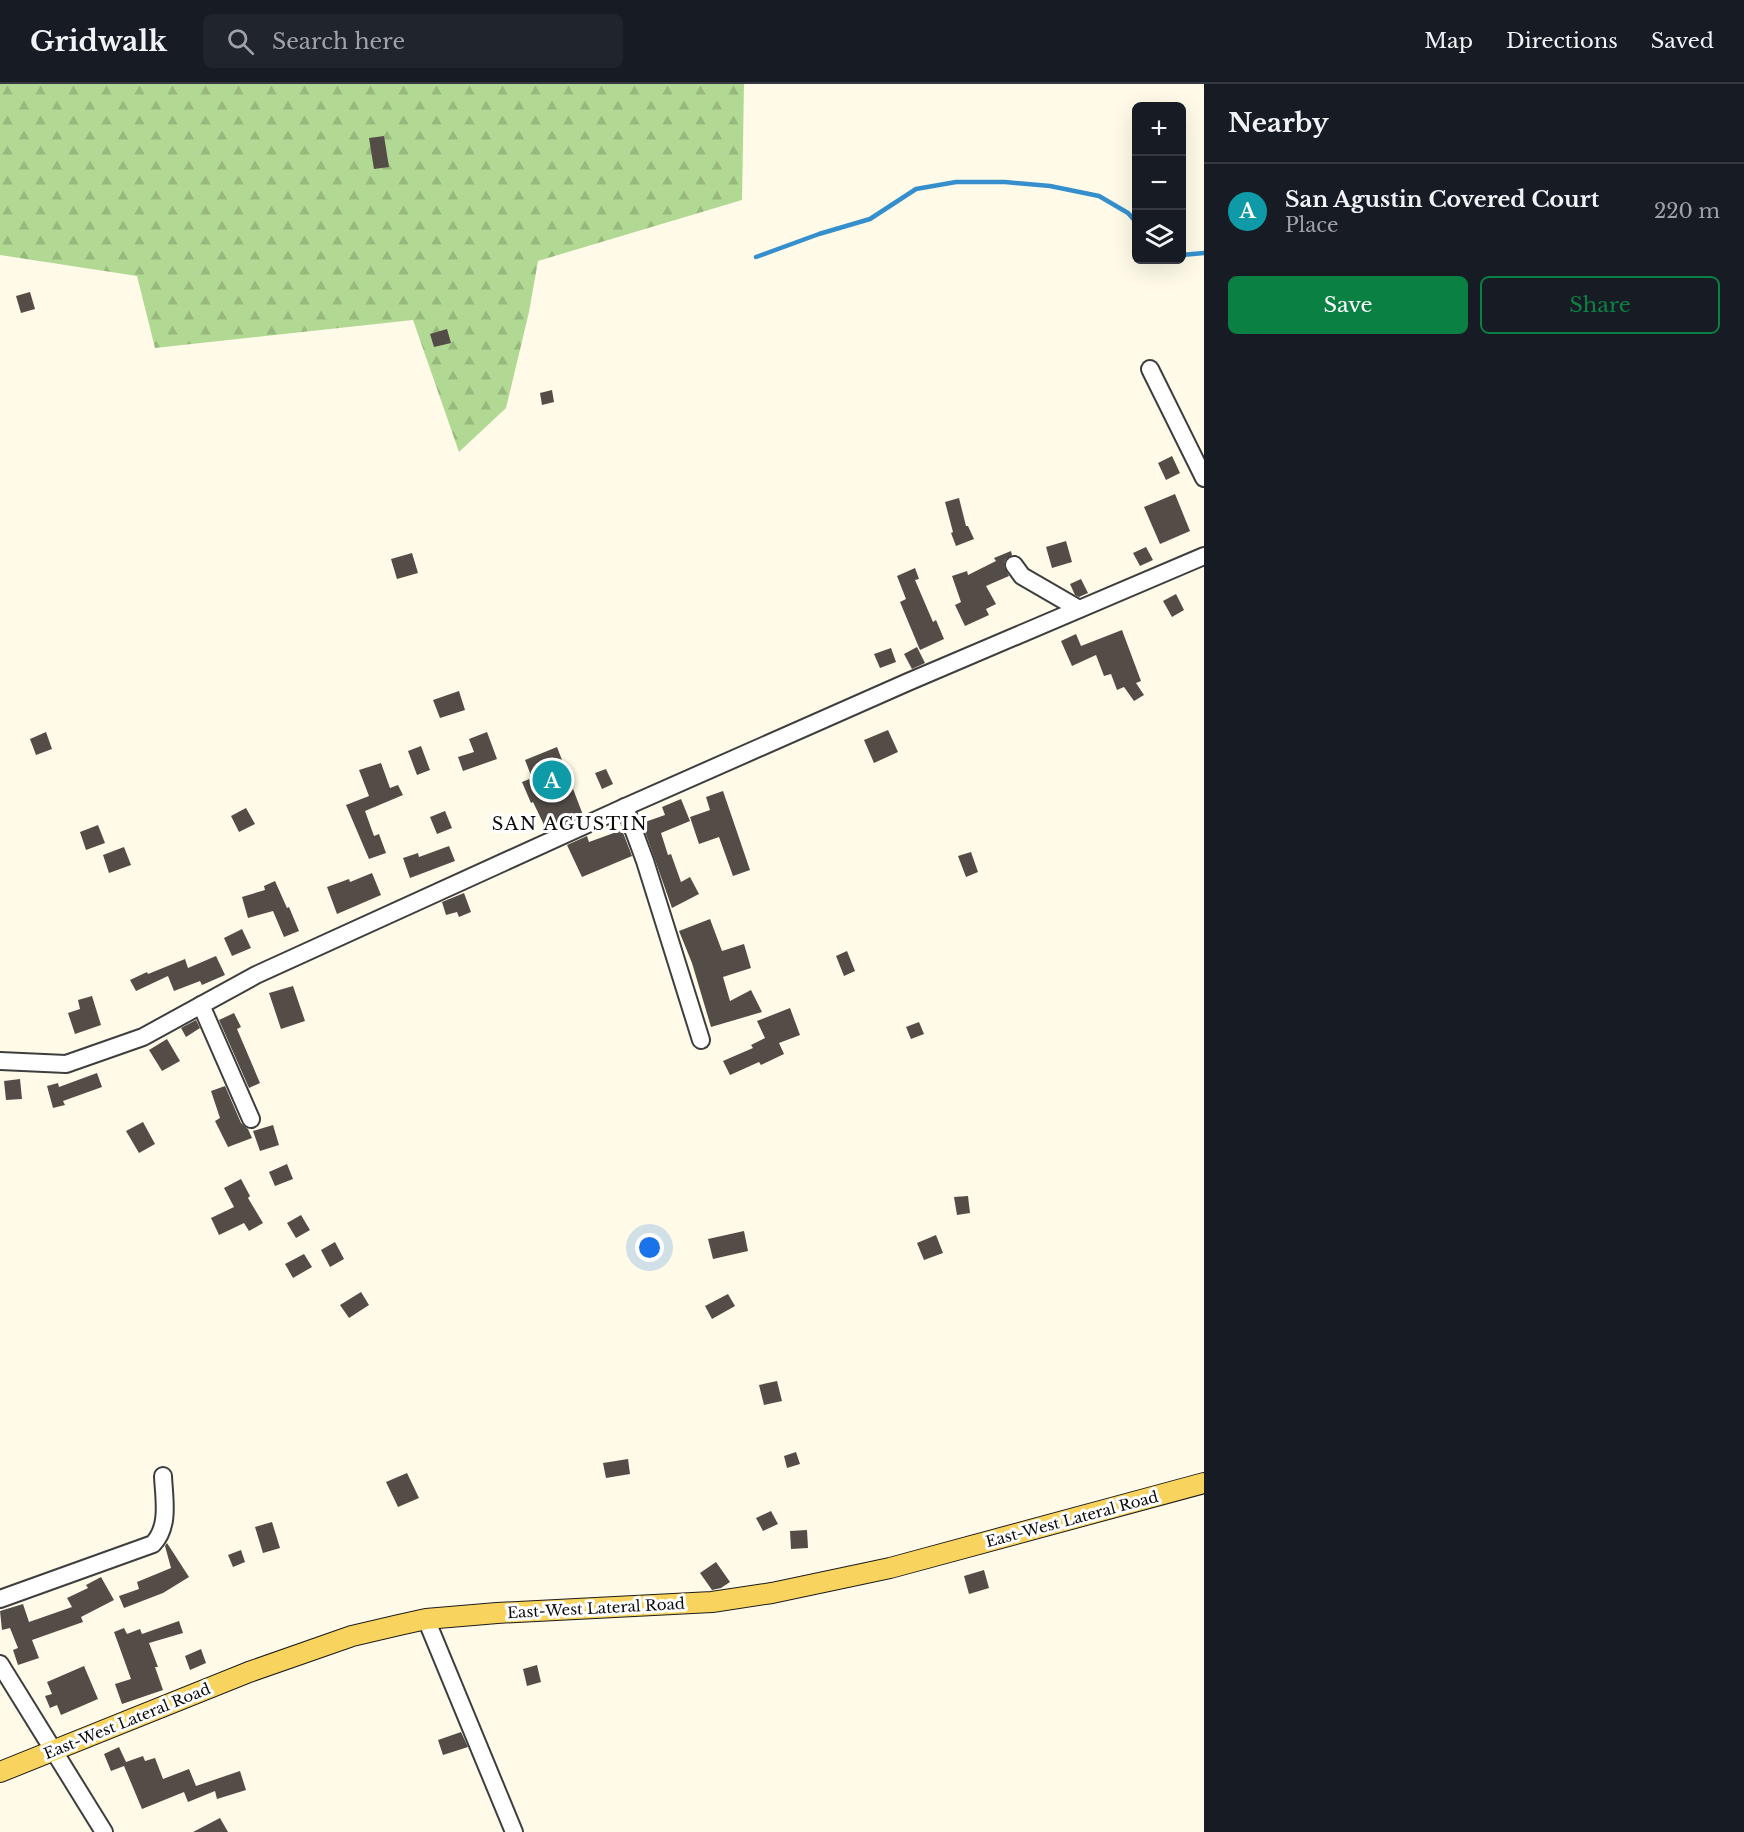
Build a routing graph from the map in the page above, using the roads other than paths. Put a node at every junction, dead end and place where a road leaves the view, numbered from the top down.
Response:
1 (1150, 369) dead end
2 (1204, 478) edge
3 (1204, 556) edge
4 (1014, 565) dead end
5 (1078, 609) junction
6 (625, 807) junction
7 (201, 1005) junction
8 (701, 1040) dead end
9 (0, 1061) edge
10 (251, 1119) dead end
11 (163, 1476) dead end
12 (1204, 1482) edge
13 (0, 1599) edge
14 (426, 1619) junction
15 (0, 1664) edge
16 (53, 1751) junction
17 (0, 1772) edge
18 (104, 1832) edge
19 (514, 1832) edge

1 - 2 street
3 - 5 street
4 - 5 street
5 - 6 street
6 - 7 street
6 - 8 street
7 - 9 street
7 - 10 street
11 - 13 street
12 - 14 main road, East-West Lateral Road
14 - 16 main road, East-West Lateral Road
14 - 19 street
15 - 16 street
16 - 17 main road, East-West Lateral Road
16 - 18 street

